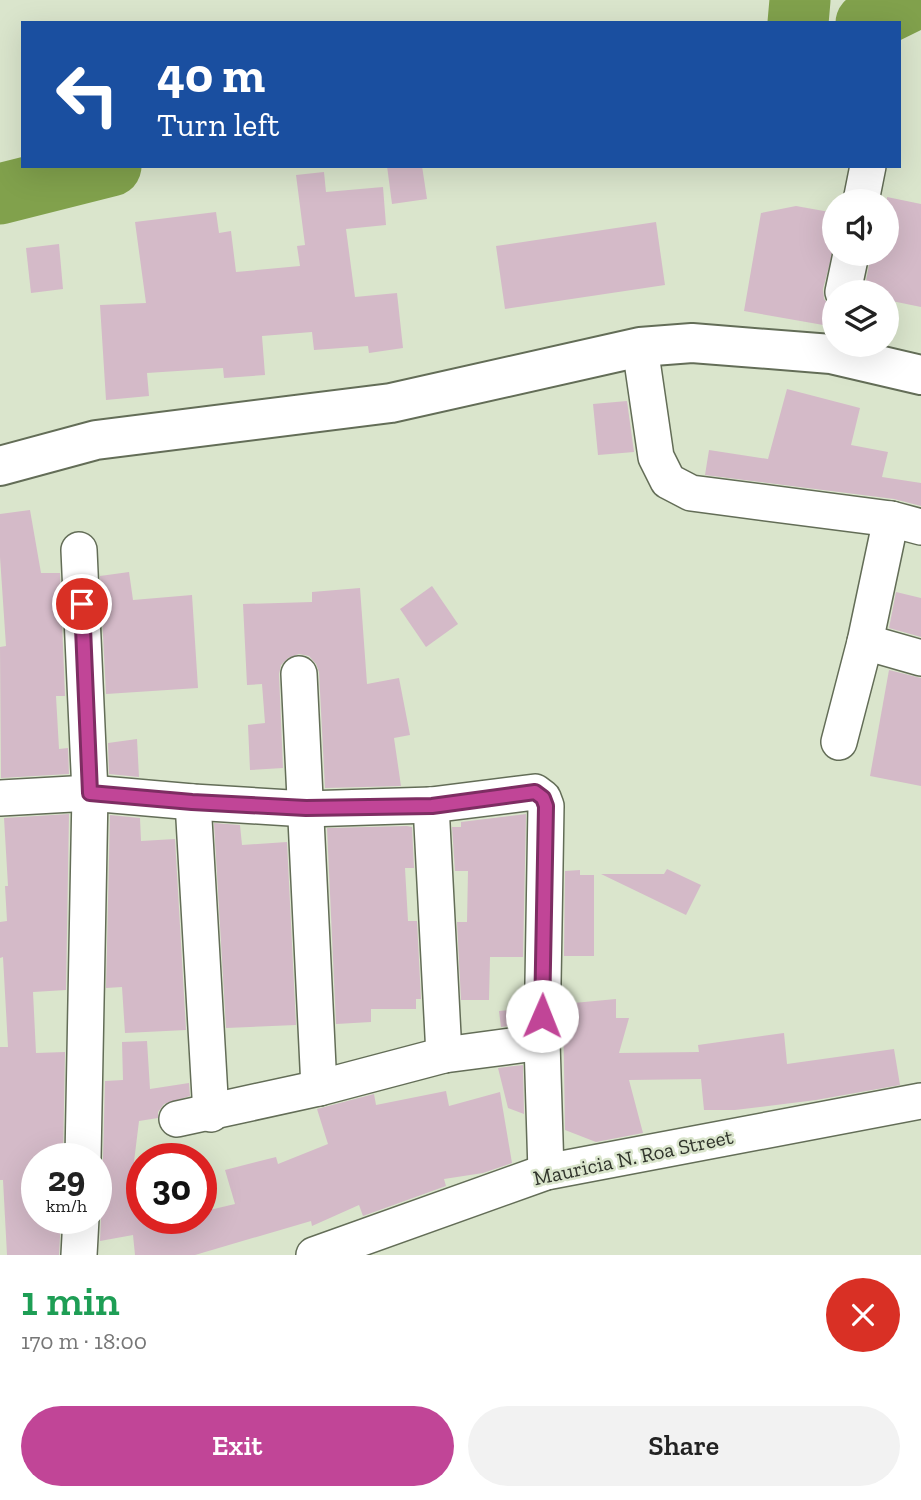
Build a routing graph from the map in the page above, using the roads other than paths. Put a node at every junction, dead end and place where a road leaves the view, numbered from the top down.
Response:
1 (868, 168) edge
2 (863, 189) edge
3 (822, 345) edge
4 (639, 347) junction
5 (868, 357) edge
6 (921, 375) edge
7 (16, 461) edge
8 (906, 523) edge
9 (79, 550) dead end
10 (864, 642) junction
11 (921, 658) edge
12 (299, 674) dead end
13 (839, 742) dead end
14 (90, 793) junction
15 (0, 799) edge
16 (192, 802) junction
17 (432, 806) junction
18 (306, 808) junction
19 (542, 1042) junction
20 (444, 1055) junction
21 (319, 1088) junction
22 (921, 1101) edge
23 (211, 1114) junction
24 (177, 1119) dead end
25 (83, 1143) edge
26 (546, 1172) junction
27 (80, 1234) edge
28 (79, 1255) edge
29 (314, 1255) edge

1 - 2 street
3 - 4 street
4 - 7 street
4 - 8 street
5 - 6 street
8 - 10 street
9 - 14 street
10 - 11 street
10 - 13 street
12 - 18 street
14 - 15 street
14 - 16 street
14 - 25 street
16 - 18 street
16 - 23 street
17 - 18 street
17 - 19 street
17 - 20 street
18 - 21 street
19 - 20 street
19 - 26 street
20 - 21 street
21 - 23 street
22 - 26 street, Mauricia N. Roa Street
23 - 24 street
26 - 29 street, Mauricia N. Roa Street
27 - 28 street

